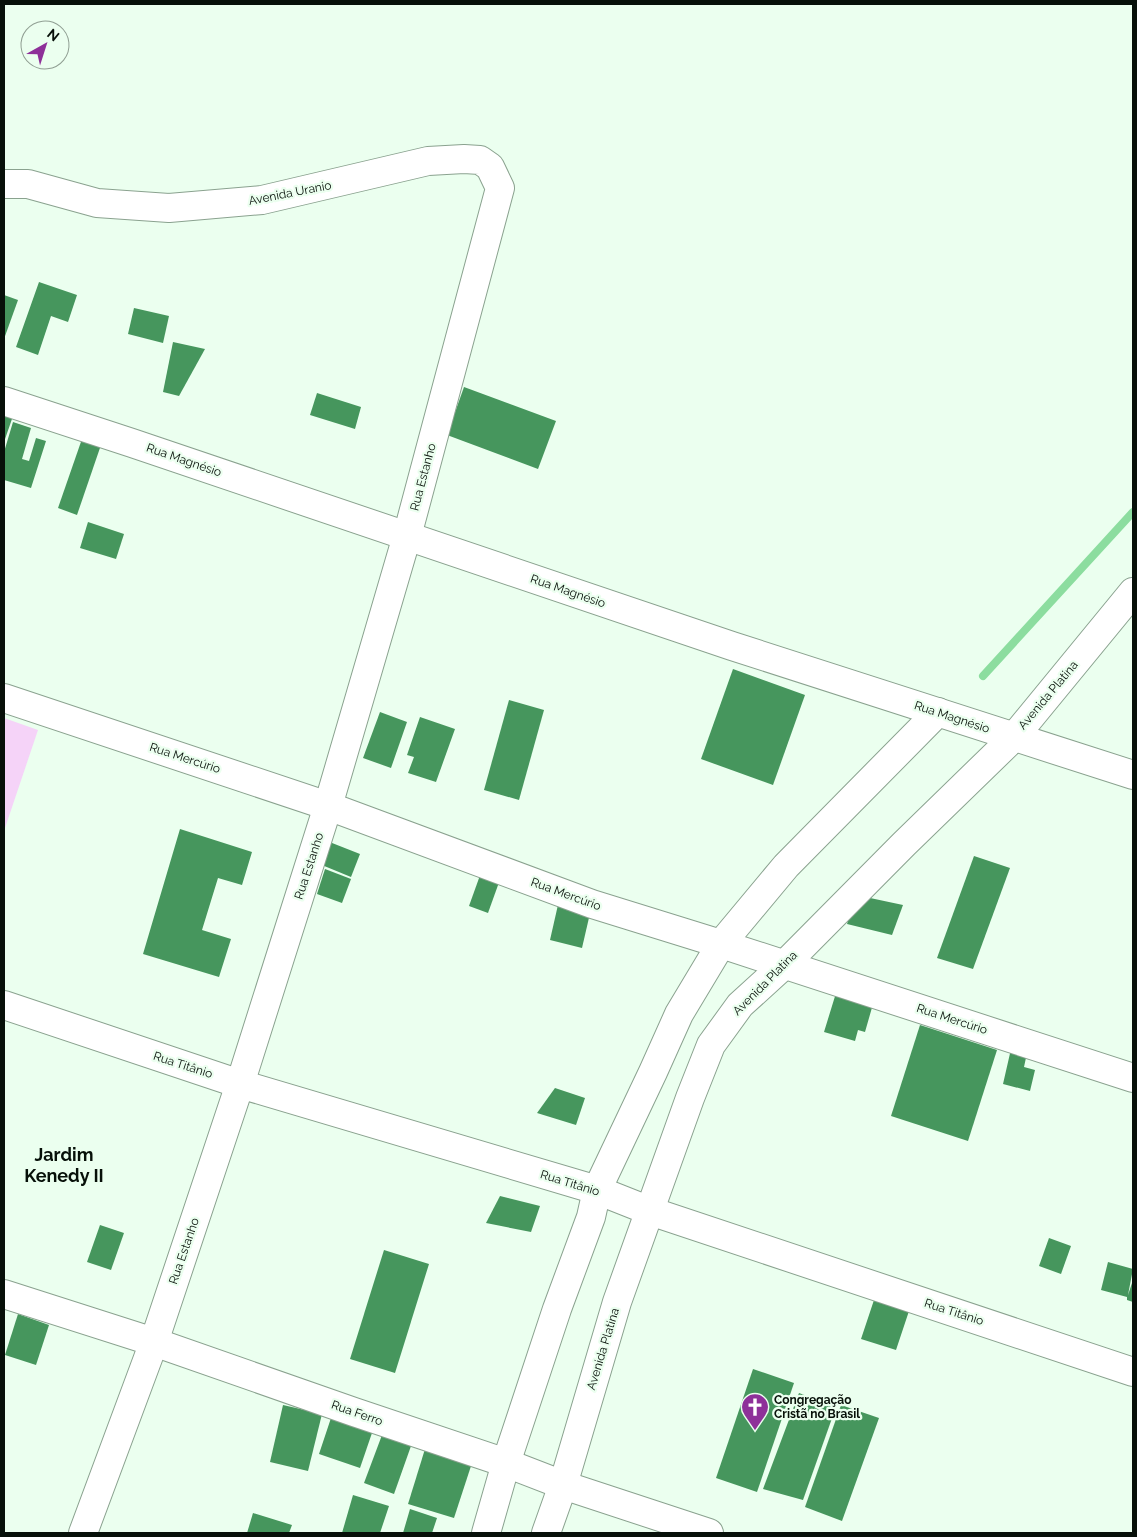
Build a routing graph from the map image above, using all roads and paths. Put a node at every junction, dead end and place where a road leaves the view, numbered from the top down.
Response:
1 (4, 184) edge
2 (500, 188) joint
3 (4, 401) edge
4 (407, 536) junction
5 (1133, 592) edge
6 (4, 698) edge
7 (938, 712) junction
8 (1014, 736) junction
9 (1133, 774) edge
10 (328, 806) junction
11 (721, 944) junction
12 (784, 965) junction
13 (4, 1004) edge
14 (1133, 1078) edge
15 (240, 1084) junction
16 (597, 1190) junction
17 (650, 1211) junction
18 (4, 1294) edge
19 (154, 1342) junction
20 (1133, 1372) edge
21 (506, 1463) junction
22 (563, 1485) junction
23 (83, 1533) edge
24 (486, 1533) edge
25 (546, 1533) edge
26 (709, 1533) edge

1 - 2 street, Avenida Uranio
2 - 4 street, Rua Estanho
3 - 4 street, Rua Magnésio
4 - 7 street, Rua Magnésio
4 - 10 street, Rua Estanho
5 - 8 street, Avenida Platina
6 - 10 street, Rua Mercúrio
7 - 8 street, Rua Magnésio
7 - 11 street
8 - 9 street, Rua Magnésio
8 - 12 street, Avenida Platina
10 - 11 street, Rua Mercúrio
10 - 15 street, Rua Estanho
11 - 12 street, Rua Mercúrio
11 - 16 street
12 - 14 street, Rua Mercúrio
12 - 17 street, Avenida Platina
13 - 15 street, Rua Titânio
15 - 16 street, Rua Titânio
15 - 19 street, Rua Estanho
16 - 17 street, Rua Titânio
16 - 21 street
17 - 20 street, Rua Titânio
17 - 22 street, Avenida Platina
18 - 19 street, Rua Ferro
19 - 21 street, Rua Ferro
19 - 23 street, Rua Estanho
21 - 22 street, Rua Ferro
21 - 24 street
22 - 25 street, Avenida Platina
22 - 26 street, Rua Ferro

